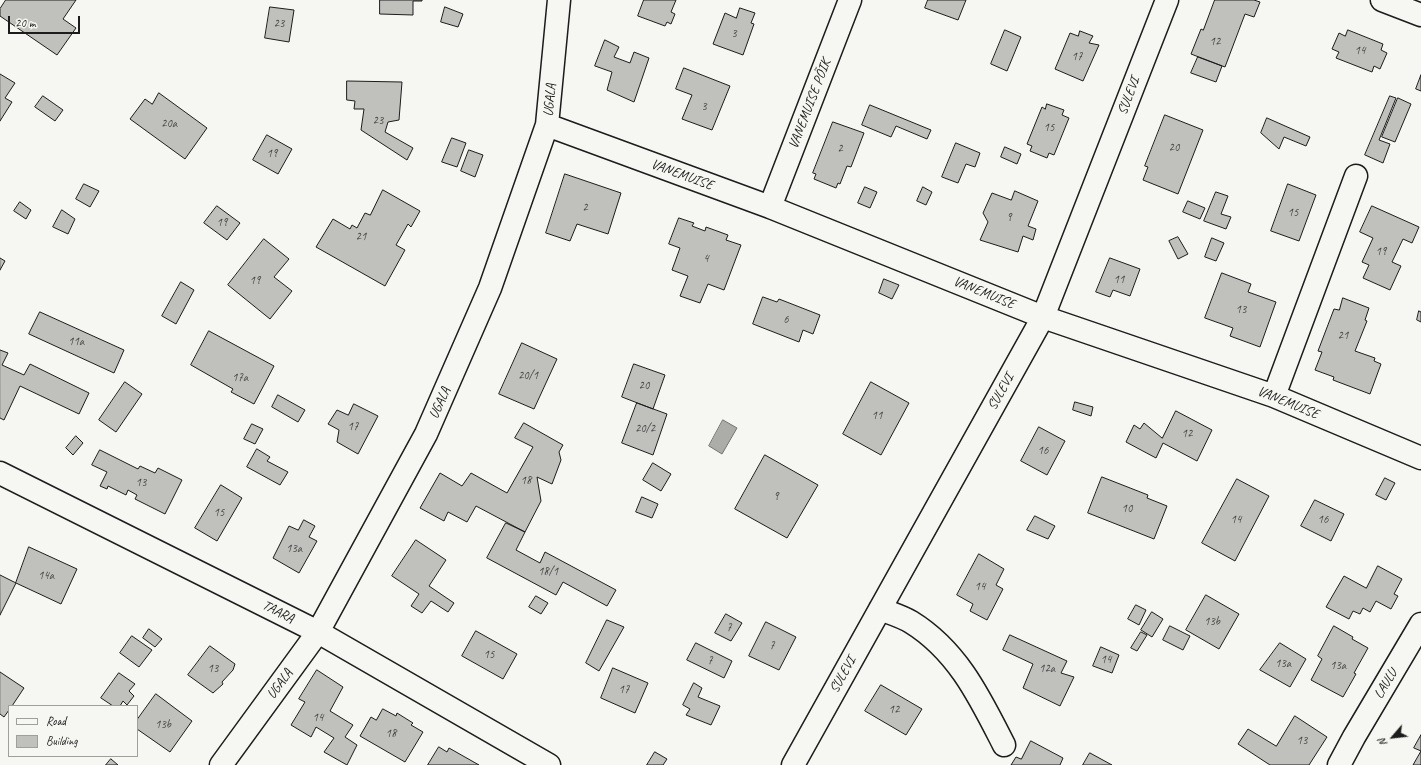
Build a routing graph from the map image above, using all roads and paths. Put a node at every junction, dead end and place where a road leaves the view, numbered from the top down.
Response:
1 (559, 0) edge
2 (850, 0) edge
3 (1167, 0) edge
4 (1382, 0) edge
5 (1421, 15) edge
6 (547, 125) junction
7 (1356, 176) dead end
8 (770, 207) junction
9 (1043, 317) junction
10 (1274, 396) junction
11 (1421, 458) edge
12 (0, 473) edge
13 (880, 609) junction
14 (1421, 624) edge
15 (318, 632) junction
16 (1004, 746) dead end
17 (520, 758) edge
18 (221, 765) edge
19 (548, 765) edge
20 (793, 765) edge
21 (1339, 765) edge

1 - 6 street, UGALA
2 - 8 street, VANEMUISE PÕIK
3 - 9 street, SULEVI
4 - 5 street
6 - 8 street, VANEMUISE
6 - 15 street, UGALA
7 - 10 street
8 - 9 street, VANEMUISE
9 - 10 street, VANEMUISE
9 - 13 street, SULEVI
10 - 11 street, VANEMUISE
12 - 15 street, TAARA
13 - 16 street
13 - 20 street, SULEVI
14 - 21 street, LAULU
15 - 17 street, TAARA
15 - 18 street, UGALA
17 - 19 street, TAARA

